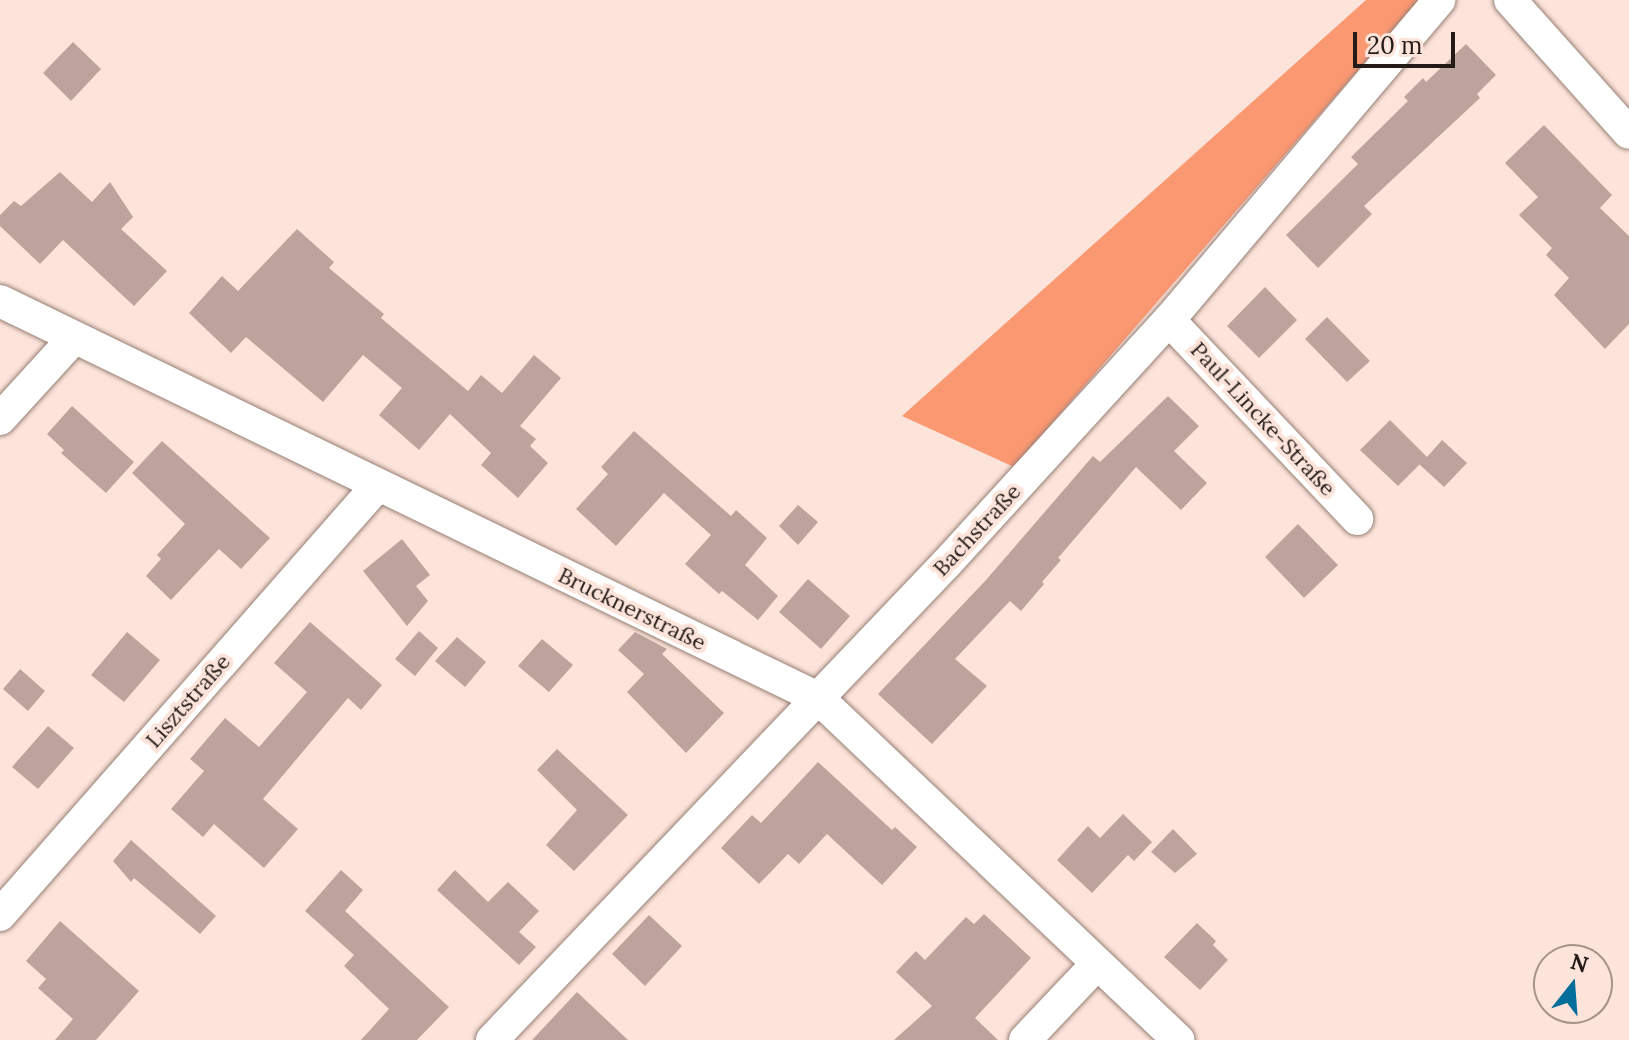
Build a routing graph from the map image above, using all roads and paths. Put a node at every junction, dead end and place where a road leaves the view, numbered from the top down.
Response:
1 (1439, 0) edge
2 (1510, 0) edge
3 (1629, 133) edge
4 (0, 301) edge
5 (1169, 320) junction
6 (74, 338) junction
7 (0, 419) edge
8 (377, 486) junction
9 (1357, 519) dead end
10 (818, 698) junction
11 (0, 915) edge
12 (1096, 965) junction
13 (492, 1040) edge
14 (1025, 1040) edge
15 (1179, 1040) edge

1 - 5 street, Bachstraße
2 - 3 street
4 - 6 street, Brucknerstraße
5 - 9 street, Paul-Lincke-Straße
5 - 10 street, Bachstraße
6 - 7 street
6 - 8 street, Brucknerstraße
8 - 10 street, Brucknerstraße
8 - 11 street, Lisztstraße
10 - 12 street, Brucknerstraße
10 - 13 street, Bachstraße
12 - 14 street
12 - 15 street, Brucknerstraße

